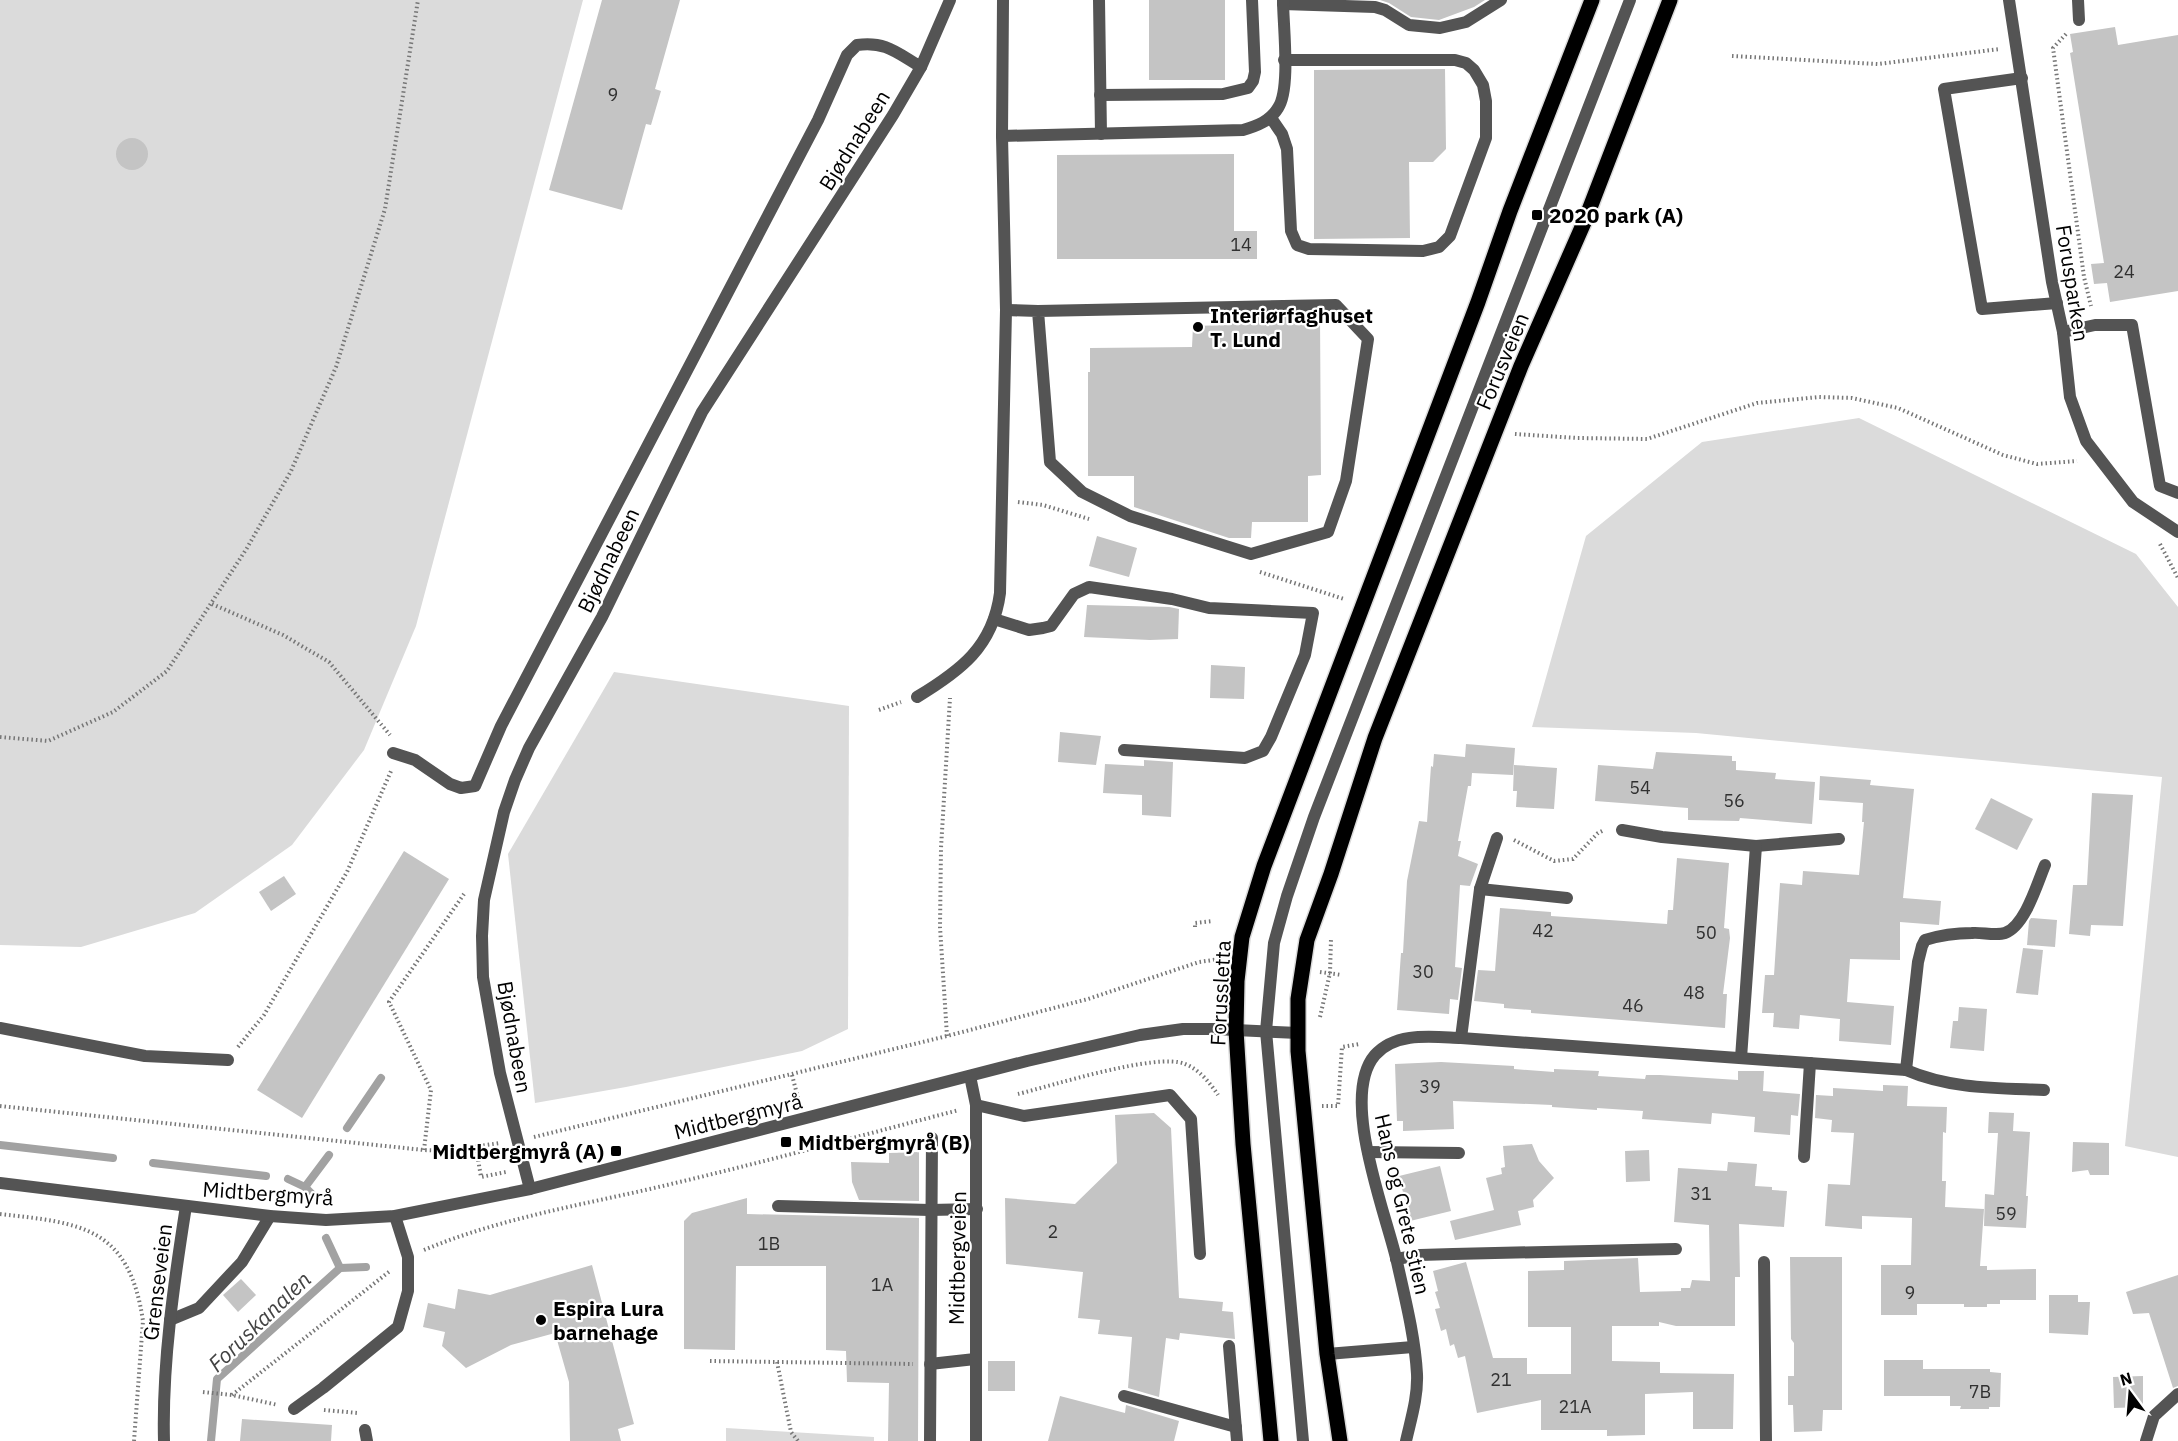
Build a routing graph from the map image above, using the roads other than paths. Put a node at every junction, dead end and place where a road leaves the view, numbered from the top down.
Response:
1 (950, 0) edge
2 (1003, 0) edge
3 (1099, 0) edge
4 (1252, 0) edge
5 (1501, 0) edge
6 (1592, 0) edge
7 (1630, 0) edge
8 (1670, 0) edge
9 (2009, 0) edge
10 (2078, 0) edge
11 (1283, 2) edge
12 (2079, 20) road end
13 (1284, 60) junction
14 (921, 67) junction
15 (2022, 78) junction
16 (1100, 95) junction
17 (1271, 118) junction
18 (1101, 134) junction
19 (1002, 136) junction
20 (2057, 303) junction
21 (1006, 310) junction
22 (1038, 311) junction
23 (2063, 332) junction
24 (2178, 493) edge
25 (2178, 532) edge
26 (1377, 570) joint
27 (994, 619) junction
28 (917, 697) dead end
29 (1124, 750) dead end
30 (393, 753) road end
31 (1622, 830) road end
32 (1497, 838) road end
33 (1839, 838) dead end
34 (1756, 846) junction
35 (2046, 865) dead end
36 (1480, 889) junction
37 (1567, 898) dead end
38 (0, 1028) edge
39 (1236, 1030) junction
40 (1266, 1032) junction
41 (1298, 1033) junction
42 (1461, 1038) junction
43 (1741, 1058) junction
44 (228, 1059) road end
45 (1810, 1063) junction
46 (1906, 1070) junction
47 (970, 1076) junction
48 (2044, 1090) dead end
49 (976, 1105) junction
50 (932, 1138) dead end
51 (1368, 1152) junction
52 (1460, 1153) dead end
53 (1804, 1157) dead end
54 (0, 1183) edge
55 (530, 1189) junction
56 (186, 1206) junction
57 (778, 1206) dead end
58 (977, 1209) junction
59 (930, 1210) junction
60 (270, 1216) junction
61 (395, 1216) junction
62 (1676, 1249) dead end
63 (1200, 1254) dead end
64 (1396, 1259) junction
65 (1764, 1262) dead end
66 (170, 1320) junction
67 (1229, 1346) dead end
68 (1413, 1347) junction
69 (1327, 1354) junction
70 (975, 1359) junction
71 (930, 1364) junction
72 (2178, 1394) edge
73 (1124, 1396) dead end
74 (294, 1409) dead end
75 (1236, 1427) junction
76 (164, 1441) edge
77 (930, 1441) edge
78 (976, 1441) edge
79 (1237, 1441) edge
80 (1271, 1441) edge
81 (1303, 1441) edge
82 (1340, 1441) edge
83 (1406, 1441) edge
84 (1766, 1441) edge
85 (2145, 1441) edge

1 - 14 street, Bjødnabeen
2 - 19 street
3 - 16 street
4 - 16 street
5 - 11 street
6 - 26 main road, Forusveien
7 - 40 street
8 - 41 main road, Forusveien
9 - 15 street, Forusparken
10 - 12 street
11 - 13 street
13 - 17 street
13 - 17 street
14 - 30 street
14 - 55 street, Bjødnabeen
15 - 20 street, Forusparken
15 - 20 street
16 - 18 street
17 - 18 street
18 - 19 street
19 - 21 street
20 - 23 street, Forusparken
21 - 22 street
21 - 27 street
22 - 22 street
23 - 24 street
23 - 25 street, Forusparken
26 - 39 main road, Forussletta
27 - 28 street
27 - 29 street
31 - 34 street
32 - 36 street
33 - 34 street
34 - 43 street
35 - 46 street
36 - 37 street
36 - 42 street
38 - 44 street
39 - 40 street, Midtbergmyrå
39 - 47 street, Midtbergmyrå
39 - 80 main road, Forussletta
40 - 41 street, Midtbergmyrå
40 - 81 street
41 - 69 main road
42 - 43 street, Hans og Grete stien
42 - 51 street, Hans og Grete stien
43 - 45 street, Hans og Grete stien
45 - 46 street, Hans og Grete stien
45 - 53 street
46 - 48 street, Hans og Grete stien
47 - 49 street, Midtbergveien
47 - 55 street, Midtbergmyrå
49 - 58 street, Midtbergveien
49 - 63 street
50 - 59 street
51 - 52 street
51 - 64 street, Hans og Grete stien
54 - 56 street, Grenseveien
55 - 61 street, Midtbergmyrå
56 - 60 street, Midtbergmyrå
56 - 66 street, Grenseveien
57 - 59 street
58 - 59 street
58 - 70 street, Midtbergveien
59 - 71 street
60 - 61 street, Midtbergmyrå
60 - 66 street
61 - 74 street
62 - 64 street
64 - 68 street, Hans og Grete stien
65 - 84 street
66 - 76 street, Grenseveien
67 - 75 street
68 - 69 street
68 - 83 street, Hans og Grete stien
69 - 82 main road
70 - 71 street
70 - 78 street, Midtbergveien
71 - 77 street
72 - 85 street
73 - 75 street
75 - 79 street

